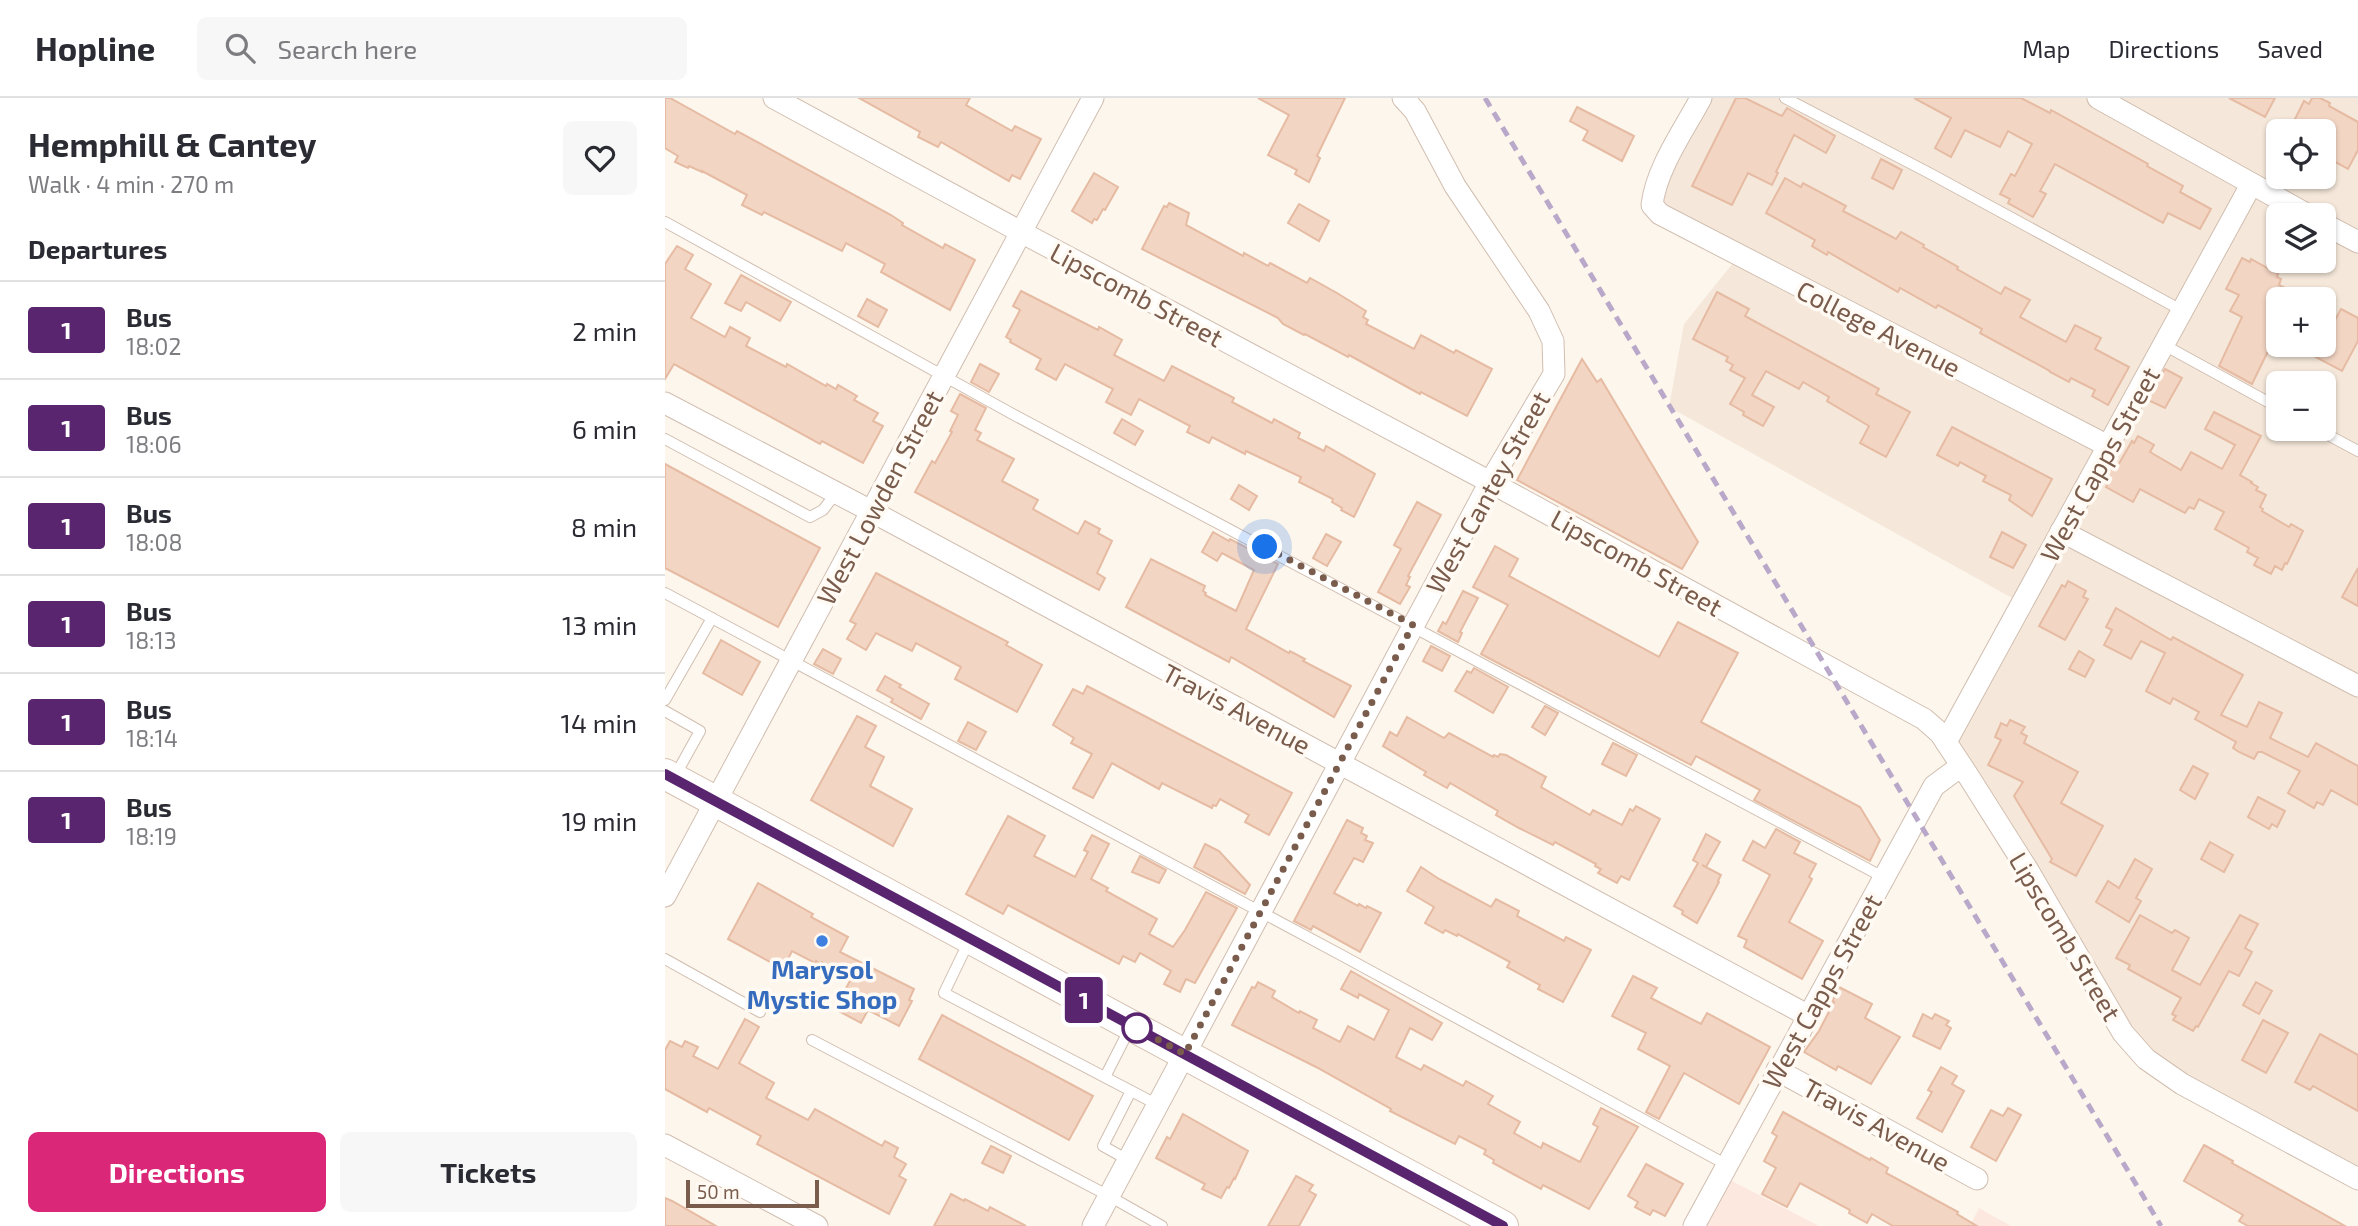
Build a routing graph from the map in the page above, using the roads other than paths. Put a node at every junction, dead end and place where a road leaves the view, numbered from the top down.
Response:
1 (774, 98) edge
2 (1093, 98) edge
3 (1403, 98) edge
4 (1701, 98) edge
5 (1786, 98) edge
6 (2098, 98) edge
7 (2251, 185) junction
8 (2285, 203) edge
9 (665, 222) edge
10 (2336, 230) edge
11 (1021, 232) junction
12 (2358, 242) edge
13 (2183, 311) junction
14 (2164, 345) junction
15 (944, 375) junction
16 (2266, 401) edge
17 (665, 403) edge
18 (665, 439) edge
19 (2336, 440) edge
20 (2109, 447) junction
21 (2358, 452) edge
22 (1490, 482) junction
23 (837, 493) junction
24 (871, 511) junction
25 (2061, 531) junction
26 (665, 593) edge
27 (712, 618) junction
28 (1413, 625) junction
29 (791, 661) junction
30 (2358, 686) edge
31 (665, 700) edge
32 (665, 711) edge
33 (1946, 743) junction
34 (1340, 764) junction
35 (1961, 766) junction
36 (669, 776) edge
37 (716, 801) junction
38 (1884, 877) junction
39 (665, 896) edge
40 (1260, 913) junction
41 (971, 939) junction
42 (665, 959) edge
43 (760, 1012) dead end
44 (1807, 1015) junction
45 (1131, 1025) junction
46 (812, 1040) dead end
47 (1185, 1054) junction
48 (1777, 1070) junction
49 (1105, 1077) junction
50 (1131, 1091) junction
51 (1158, 1105) junction
52 (665, 1145) edge
53 (1128, 1160) junction
54 (1727, 1165) junction
55 (1977, 1179) dead end
56 (2358, 1180) edge
57 (1109, 1196) junction
58 (817, 1226) edge
59 (1093, 1226) edge
60 (1162, 1226) edge
61 (1503, 1226) edge
62 (1694, 1226) edge

1 - 11 street, Lipscomb Street
2 - 11 street, West Lowden Street
3 - 22 street, West Cantey Street
4 - 20 street, College Avenue
5 - 13 lane
6 - 7 street
7 - 8 street
7 - 13 street, West Capps Street
9 - 15 lane
10 - 12 street
11 - 15 street, West Lowden Street
11 - 22 street, Lipscomb Street
13 - 14 street, West Capps Street
14 - 16 lane
14 - 20 street, West Capps Street
15 - 24 street, West Lowden Street
15 - 28 lane
17 - 23 street, Travis Avenue
18 - 23 lane
19 - 21 lane
20 - 25 street, West Capps Street
22 - 28 street, West Cantey Street
22 - 33 street, Lipscomb Street
23 - 24 street, Travis Avenue
24 - 29 street, West Lowden Street
24 - 34 street, Travis Avenue
25 - 30 street
25 - 33 street, West Capps Street
26 - 27 lane
27 - 29 lane
27 - 31 lane
28 - 34 street, West Cantey Street
28 - 38 lane
29 - 37 street, West Lowden Street
29 - 40 lane
32 - 36 lane
33 - 35 street, Lipscomb Street
34 - 40 street, West Cantey Street
34 - 44 street, Travis Avenue
35 - 38 street, West Capps Street
35 - 56 street, Lipscomb Street
36 - 37 main road
37 - 39 street, West Lowden Street
37 - 41 main road
38 - 44 street, West Capps Street
40 - 47 street, West Cantey Street
40 - 54 lane
41 - 45 main road
41 - 49 lane
42 - 43 lane
44 - 48 street, West Capps Street
45 - 47 main road
45 - 49 lane
46 - 57 lane
47 - 51 street, West Cantey Street
47 - 61 main road
48 - 54 street, West Capps Street
48 - 55 street, Travis Avenue
49 - 50 lane
50 - 51 lane
50 - 53 lane
51 - 53 street, West Cantey Street
52 - 58 street
53 - 57 street, West Cantey Street
54 - 62 street, West Capps Street
57 - 59 street, West Cantey Street
57 - 60 lane

